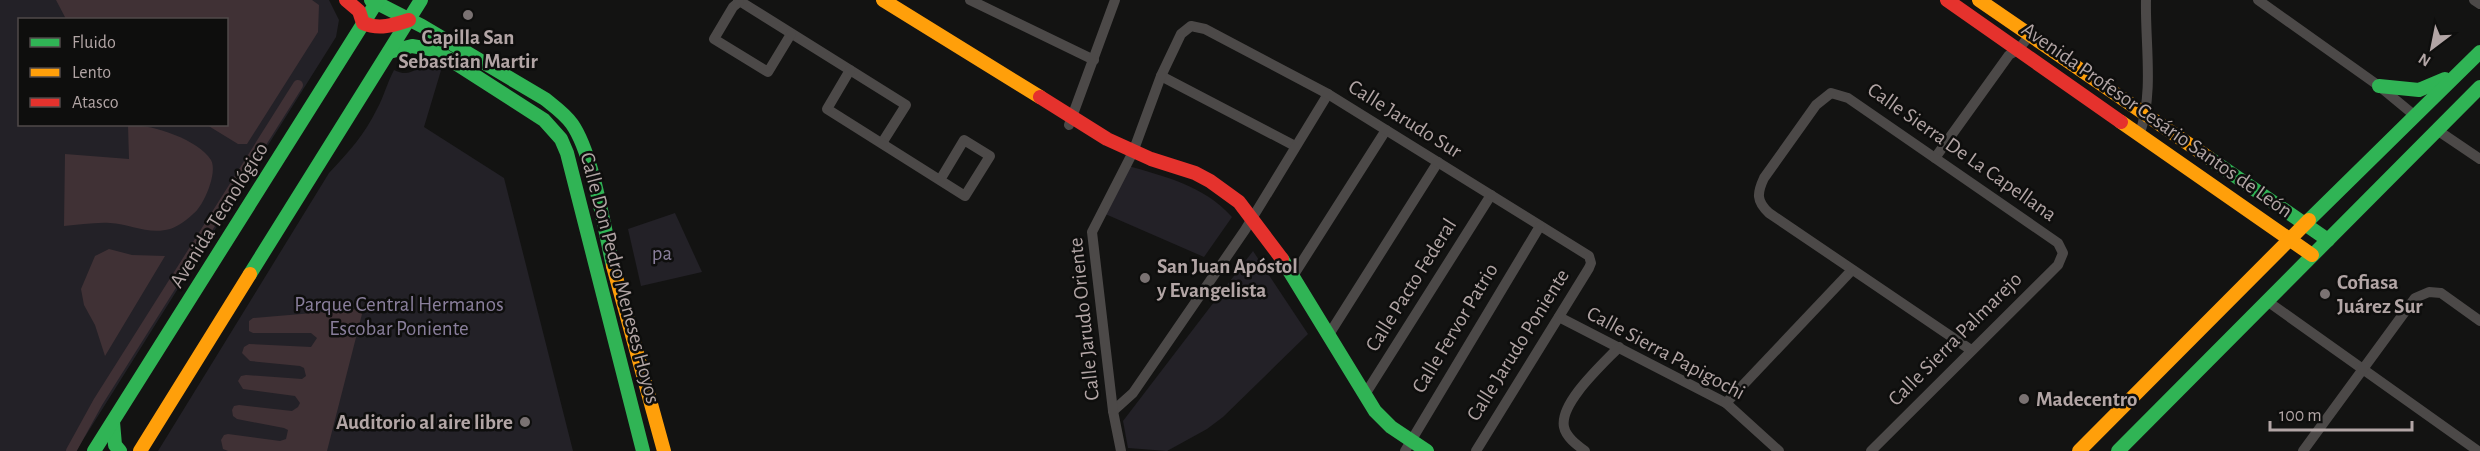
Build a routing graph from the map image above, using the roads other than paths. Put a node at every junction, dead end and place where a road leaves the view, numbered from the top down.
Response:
1 (346, 0) edge
2 (421, 0) edge
3 (883, 0) edge
4 (970, 0) edge
5 (1115, 0) edge
6 (1947, 0) edge
7 (1979, 0) edge
8 (2146, 0) edge
9 (2258, 0) edge
10 (2474, 0) edge
11 (375, 1) edge
12 (738, 1) edge
13 (2480, 4) edge
14 (409, 20) junction
15 (363, 23) junction
16 (1191, 26) joint
17 (791, 34) junction
18 (2030, 35) junction
19 (2018, 50) junction
20 (389, 52) junction
21 (2480, 52) edge
22 (1094, 60) junction
23 (850, 70) junction
24 (2458, 72) junction
25 (1161, 76) junction
26 (2379, 86) junction
27 (2480, 87) edge
28 (1328, 94) junction
29 (2146, 115) junction
30 (2414, 115) junction
31 (1070, 121) junction
32 (1386, 129) junction
33 (2437, 130) junction
34 (2140, 133) junction
35 (882, 143) junction
36 (1295, 146) junction
37 (2194, 148) junction
38 (1132, 152) junction
39 (1935, 158) junction
40 (2480, 159) edge
41 (1438, 162) junction
42 (2184, 164) junction
43 (940, 180) junction
44 (1491, 195) junction
45 (1253, 218) junction
46 (2306, 224) junction
47 (1540, 226) junction
48 (2291, 238) junction
49 (2328, 240) junction
50 (2063, 253) joint
51 (2312, 255) junction
52 (1591, 259) joint
53 (1852, 270) junction
54 (1293, 276) junction
55 (2267, 301) junction
56 (1559, 317) junction
57 (2480, 321) edge
58 (1328, 336) junction
59 (1619, 347) junction
60 (1971, 350) junction
61 (2363, 367) junction
62 (649, 394) junction
63 (1364, 396) junction
64 (630, 399) junction
65 (1726, 403) junction
66 (1113, 411) junction
67 (113, 422) junction
68 (1407, 446) edge
69 (2476, 448) edge
70 (94, 451) edge
71 (120, 451) edge
72 (140, 451) edge
73 (643, 451) edge
74 (664, 451) edge
75 (1121, 451) edge
76 (1427, 451) edge
77 (1476, 451) edge
78 (1585, 451) edge
79 (1779, 451) edge
80 (1871, 451) edge
81 (2079, 451) edge
82 (2118, 451) edge
83 (2303, 451) edge

1 - 15 street
2 - 14 street
3 - 31 street
4 - 22 street
5 - 22 street
6 - 19 street, Avenida Profesor Cesário Santos de León
7 - 18 street, Avenida Profesor Cesário Santos de León
8 - 29 street
9 - 26 street
10 - 13 street
11 - 14 street, Calle Don Pedro Meneses Hoyos
11 - 15 street, Avenida Tecnológico
12 - 17 street
12 - 17 street
14 - 15 street
14 - 20 street
14 - 62 street, Calle Don Pedro Meneses Hoyos
15 - 67 street, Avenida Tecnológico
16 - 25 street, Calle Jarudo Oriente
16 - 28 street, Calle Jarudo Sur
17 - 23 street
18 - 19 street
18 - 29 street, Avenida Profesor Cesário Santos de León
19 - 34 street, Avenida Profesor Cesário Santos de León
19 - 39 street
20 - 64 street, Calle Don Pedro Meneses Hoyos
20 - 72 street
21 - 24 street
22 - 31 street
23 - 35 street
23 - 35 street
24 - 26 street
24 - 30 street
25 - 36 street
25 - 38 street, Calle Jarudo Oriente
26 - 30 street
27 - 33 street
28 - 32 street, Calle Jarudo Sur
28 - 36 street
29 - 34 street
29 - 37 street, Avenida Profesor Cesário Santos de León
30 - 46 street
31 - 38 street
32 - 41 street, Calle Jarudo Sur
32 - 54 street
33 - 40 street
33 - 49 street
34 - 42 street, Avenida Profesor Cesário Santos de León
35 - 43 street
36 - 45 street
37 - 42 street
37 - 46 street, Avenida Profesor Cesário Santos de León
38 - 45 street
38 - 66 street, Calle Jarudo Oriente
39 - 50 street, Calle Sierra De La Capellana
39 - 53 street, Calle Sierra De La Capellana
41 - 44 street, Calle Jarudo Sur
41 - 58 street
42 - 48 street, Avenida Profesor Cesário Santos de León
43 - 43 street
44 - 47 street, Calle Jarudo Sur
44 - 63 street, Calle Pacto Federal
45 - 54 street
45 - 66 street
46 - 48 street
46 - 49 street, Avenida Profesor Cesário Santos de León
47 - 52 street, Calle Jarudo Sur
47 - 68 street, Calle Fervor Patrio
48 - 51 street, Avenida Profesor Cesário Santos de León
48 - 81 street
49 - 51 street
50 - 60 street, Calle Sierra Palmarejo
51 - 55 street
52 - 56 street, Calle Jarudo Poniente
53 - 60 street
53 - 65 street
54 - 58 street
55 - 61 street
55 - 82 street
56 - 59 street, Calle Sierra Papigochi
56 - 77 street, Calle Jarudo Poniente
57 - 61 street
58 - 63 street
59 - 65 street, Calle Sierra Papigochi
59 - 78 street
60 - 80 street, Calle Sierra Palmarejo
61 - 69 street
61 - 83 street
62 - 64 street
62 - 74 street, Calle Don Pedro Meneses Hoyos
63 - 68 street
64 - 73 street, Calle Don Pedro Meneses Hoyos
65 - 79 street, Calle Sierra Papigochi
66 - 75 street, Calle Jarudo Oriente
67 - 70 street, Avenida Tecnológico
67 - 71 street
68 - 76 street

